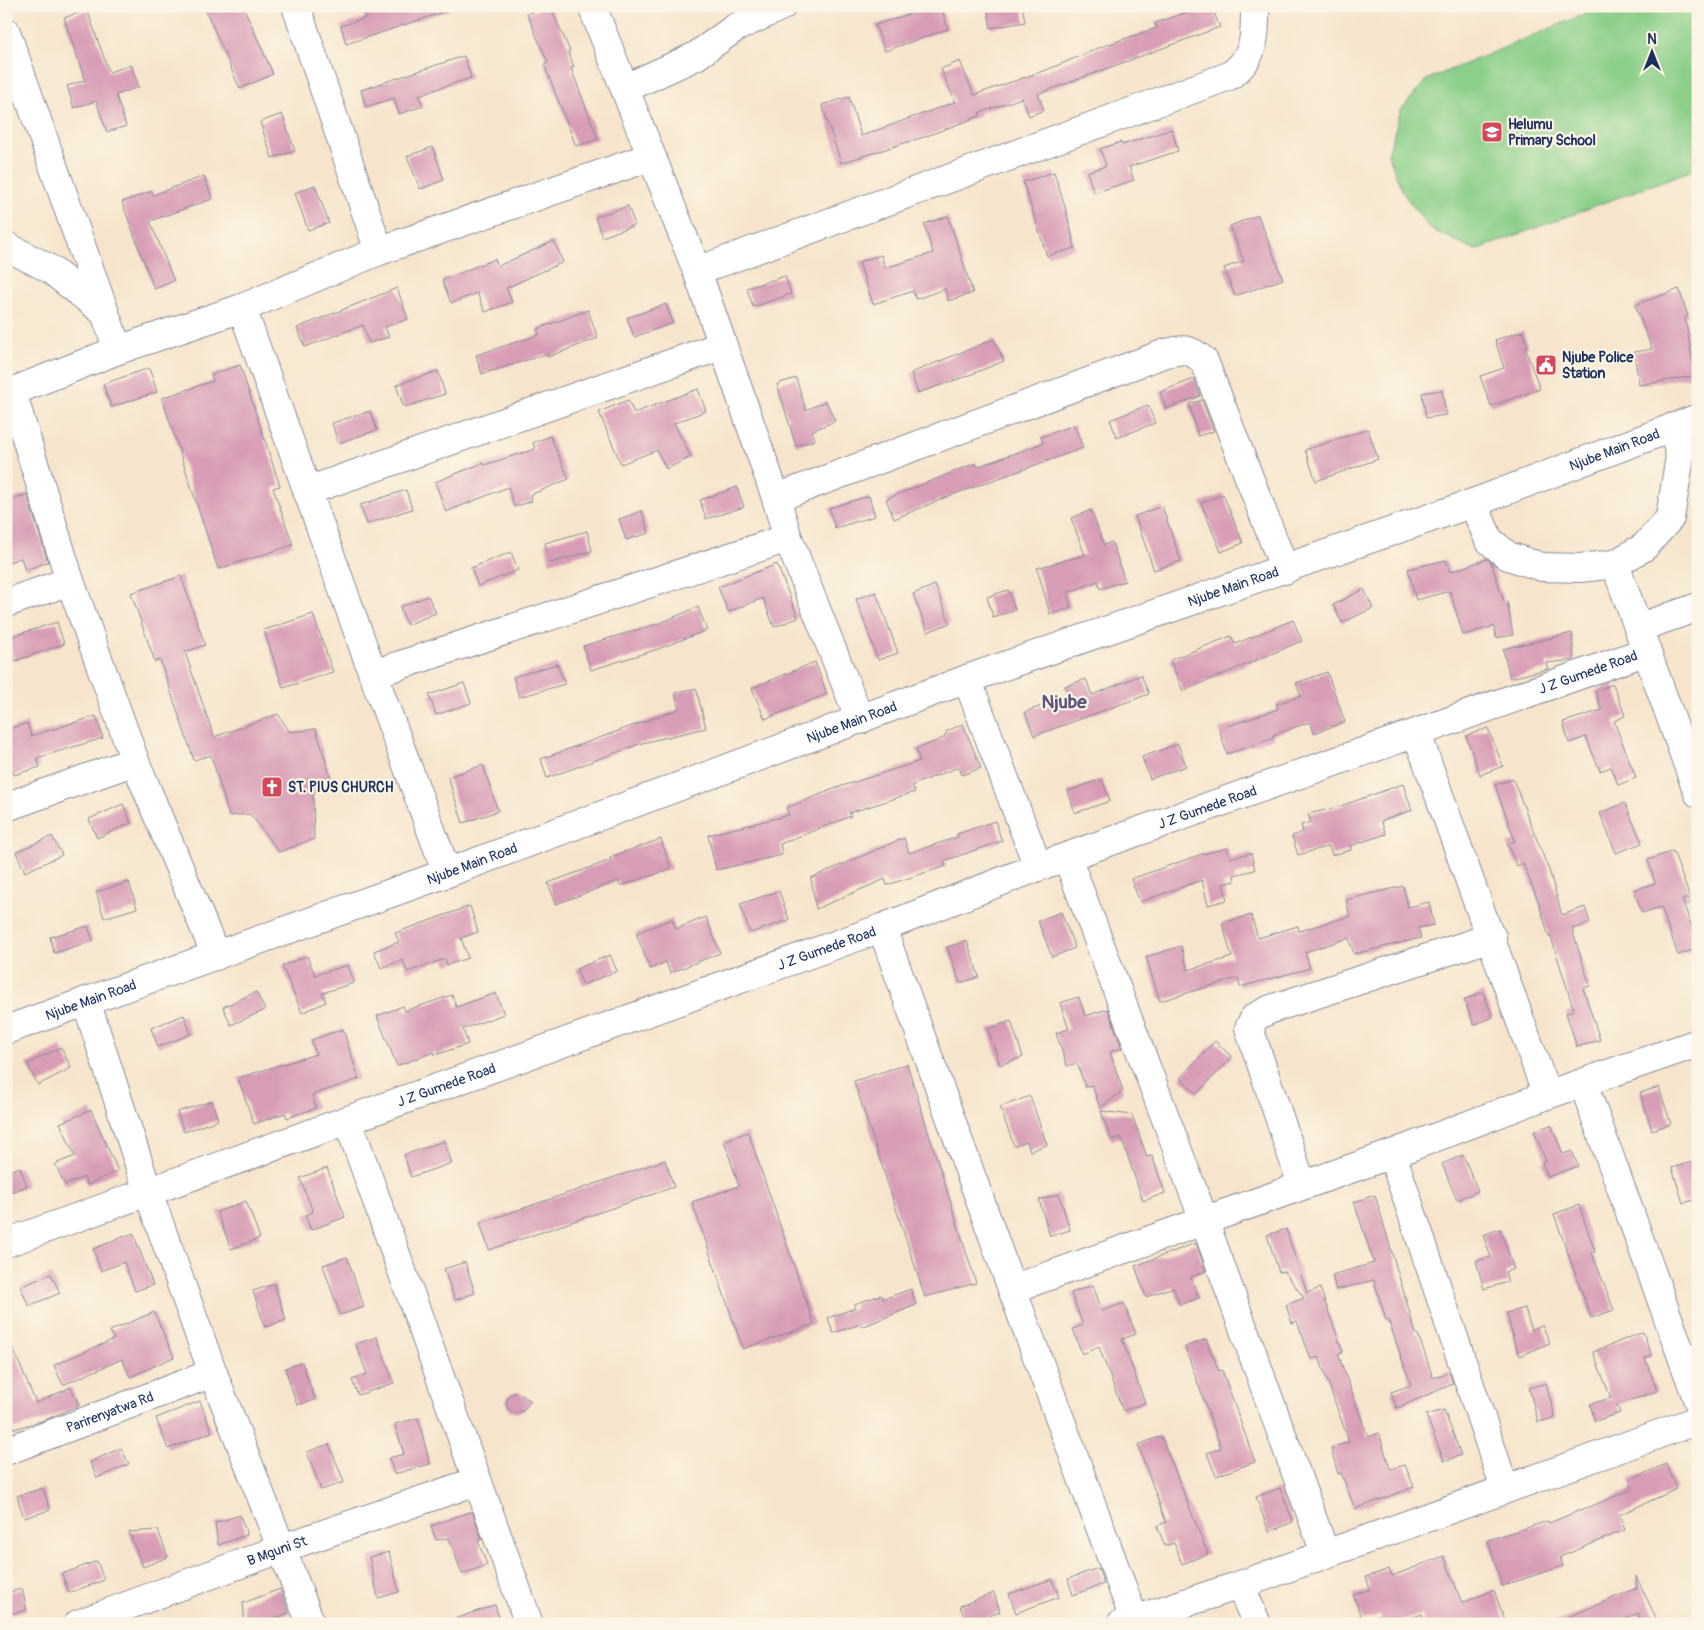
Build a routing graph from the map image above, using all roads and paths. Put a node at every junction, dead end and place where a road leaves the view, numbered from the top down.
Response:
1 (296, 6) edge
2 (592, 6) edge
3 (782, 6) edge
4 (1255, 6) edge
5 (6, 32) edge
6 (626, 88) junction
7 (650, 157) junction
8 (6, 246) edge
9 (379, 251) junction
10 (697, 271) junction
11 (242, 308) junction
12 (106, 314) junction
13 (722, 346) junction
14 (118, 350) junction
15 (9, 393) edge
16 (1686, 422) edge
17 (307, 491) junction
18 (776, 498) junction
19 (1473, 503) junction
20 (788, 538) junction
21 (1615, 564) junction
22 (1285, 570) junction
23 (70, 581) junction
24 (6, 603) edge
25 (1698, 607) edge
26 (1642, 640) junction
27 (373, 674) junction
28 (967, 678) junction
29 (860, 720) junction
30 (1417, 734) junction
31 (135, 761) junction
32 (1698, 793) edge
33 (6, 807) edge
34 (1067, 857) junction
35 (1038, 867) junction
36 (448, 873) junction
37 (882, 928) junction
38 (1492, 937) junction
39 (216, 956) junction
40 (86, 1001) junction
41 (6, 1030) edge
42 (1698, 1043) edge
43 (1583, 1083) junction
44 (1547, 1095) junction
45 (348, 1120) junction
46 (1392, 1154) junction
47 (1302, 1185) junction
48 (148, 1192) junction
49 (1204, 1220) junction
50 (6, 1243) edge
51 (1012, 1290) junction
52 (213, 1373) junction
53 (1698, 1401) edge
54 (1698, 1420) edge
55 (6, 1451) edge
56 (477, 1481) junction
57 (1505, 1489) junction
58 (283, 1548) junction
59 (1326, 1553) junction
60 (1240, 1585) junction
61 (1127, 1621) edge
62 (78, 1624) edge
63 (311, 1624) edge
64 (529, 1624) edge
65 (1256, 1624) edge

1 - 9 street
2 - 6 street
3 - 6 street
4 - 10 street
5 - 12 street
6 - 7 street
7 - 9 street
7 - 10 street
8 - 12 street
9 - 11 street
10 - 13 street
11 - 14 street
11 - 17 street
12 - 14 street
13 - 17 street
13 - 18 street
14 - 15 street
15 - 23 street
16 - 19 street, Njube Main Road
16 - 21 street
17 - 27 street
18 - 20 street
18 - 22 street
19 - 21 street
19 - 22 street, Njube Main Road
20 - 27 street
20 - 29 street
21 - 26 street
22 - 28 street, Njube Main Road
23 - 24 street
23 - 31 street
25 - 26 street, J Z Gumede Road
26 - 30 street, J Z Gumede Road
26 - 32 street
27 - 36 street
28 - 29 street, Njube Main Road
28 - 35 street
29 - 36 street, Njube Main Road
30 - 34 street, J Z Gumede Road
30 - 38 street
31 - 33 street
31 - 39 street
34 - 35 street, J Z Gumede Road
34 - 49 street
35 - 37 street, J Z Gumede Road
36 - 39 street, Njube Main Road
37 - 45 street, J Z Gumede Road
37 - 51 street
38 - 44 street
38 - 47 street
39 - 40 street, Njube Main Road
40 - 41 street, Njube Main Road
40 - 48 street
42 - 43 street
43 - 44 street
43 - 53 street
44 - 46 street
45 - 48 street, J Z Gumede Road
45 - 56 street
46 - 47 street
46 - 57 street
47 - 49 street
48 - 50 street, J Z Gumede Road
48 - 52 street
49 - 51 street
49 - 59 street
51 - 61 street
52 - 55 street, Parirenyatwa Rd
52 - 58 street
54 - 57 street
56 - 58 street, B Mguni St
56 - 64 street
57 - 59 street
58 - 62 street, B Mguni St
58 - 63 street
59 - 60 street
60 - 61 street
60 - 65 street

